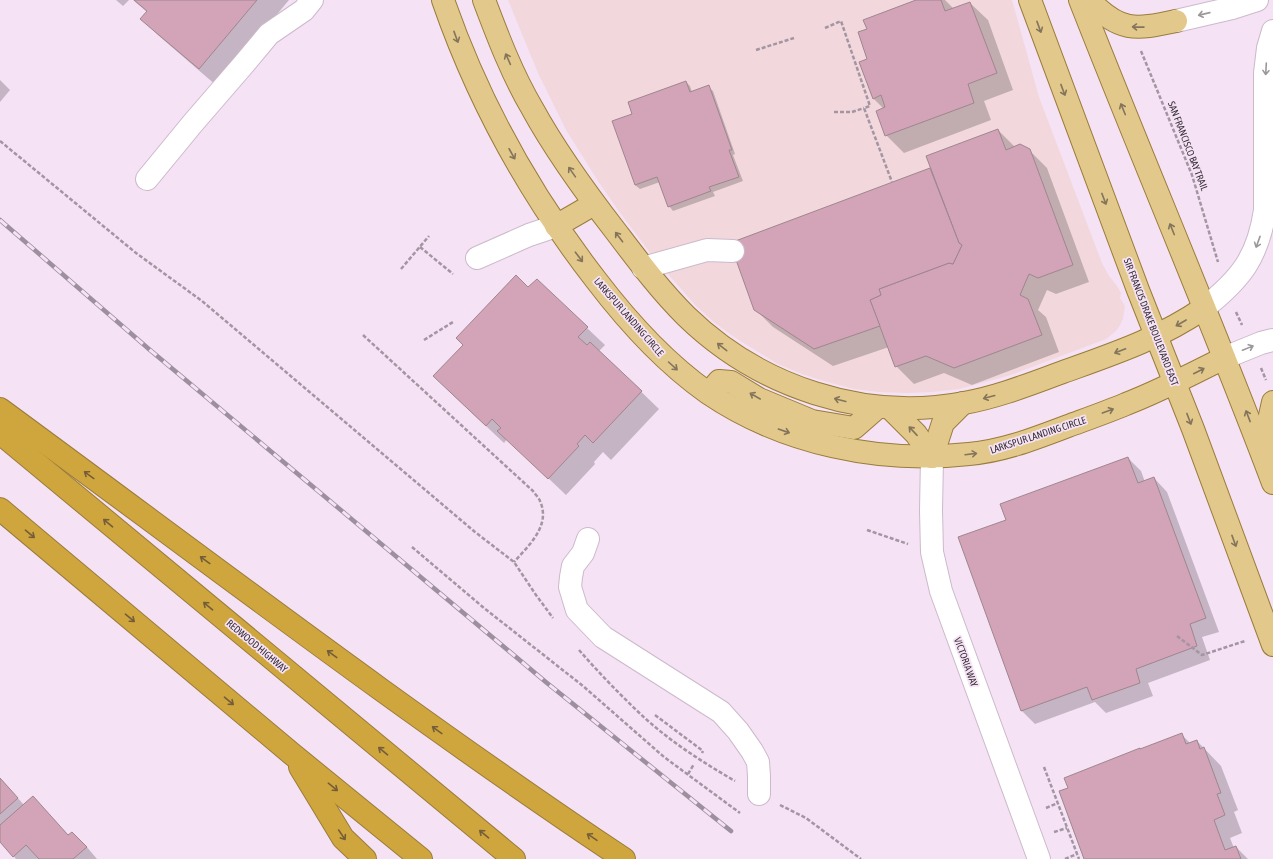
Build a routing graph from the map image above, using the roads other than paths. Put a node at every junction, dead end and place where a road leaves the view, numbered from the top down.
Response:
1 (312, 0) edge
2 (443, 0) edge
3 (484, 0) edge
4 (1030, 0) edge
5 (1080, 0) edge
6 (1089, 0) edge
7 (1257, 0) edge
8 (1176, 21) joint
9 (1273, 31) edge
10 (147, 179) dead end
11 (1265, 190) junction
12 (594, 204) junction
13 (1273, 225) edge
14 (556, 226) junction
15 (732, 250) dead end
16 (477, 258) dead end
17 (643, 268) junction
18 (1204, 308) junction
19 (1156, 336) junction
20 (1273, 340) edge
21 (1224, 358) junction
22 (1175, 383) junction
23 (709, 393) junction
24 (1273, 402) edge
25 (963, 404) junction
26 (884, 407) junction
27 (0, 409) edge
28 (0, 433) edge
29 (1262, 452) junction
30 (932, 457) junction
31 (1273, 483) edge
32 (0, 510) edge
33 (588, 539) dead end
34 (1271, 639) edge
35 (292, 754) junction
36 (759, 794) dead end
37 (365, 859) edge
38 (421, 859) edge
39 (514, 859) edge
40 (624, 859) edge
41 (1039, 859) edge

1 - 10 street
2 -> 14 main road, LARKSPUR LANDING CIRCLE
12 -> 3 main road
4 -> 19 main road, SIR FRANCIS DRAKE BOULEVARD EAST
18 -> 5 main road
8 -> 6 main road
7 -> 8 street
9 -> 11 street
11 - 13 street
11 -> 18 street
12 - 14 main road
17 -> 12 main road
14 - 16 street
14 -> 23 main road, LARKSPUR LANDING CIRCLE
15 - 17 street
26 -> 17 main road
18 -> 19 main road
18 - 21 main road
19 - 22 main road, SIR FRANCIS DRAKE BOULEVARD EAST
19 -> 25 main road
21 -> 20 street
22 -> 21 main road, LARKSPUR LANDING CIRCLE
29 -> 21 main road
30 -> 22 main road, LARKSPUR LANDING CIRCLE
22 -> 34 main road, SIR FRANCIS DRAKE BOULEVARD EAST
26 -> 23 main road
23 -> 30 main road, LARKSPUR LANDING CIRCLE
24 - 29 main road
25 - 26 main road
25 - 30 main road
30 -> 26 main road
40 -> 27 highway
39 -> 28 highway, REDWOOD HIGHWAY
29 - 31 main road
30 - 41 street, VICTORIA WAY
32 -> 35 highway
33 - 36 street
35 -> 37 highway
35 -> 38 highway

